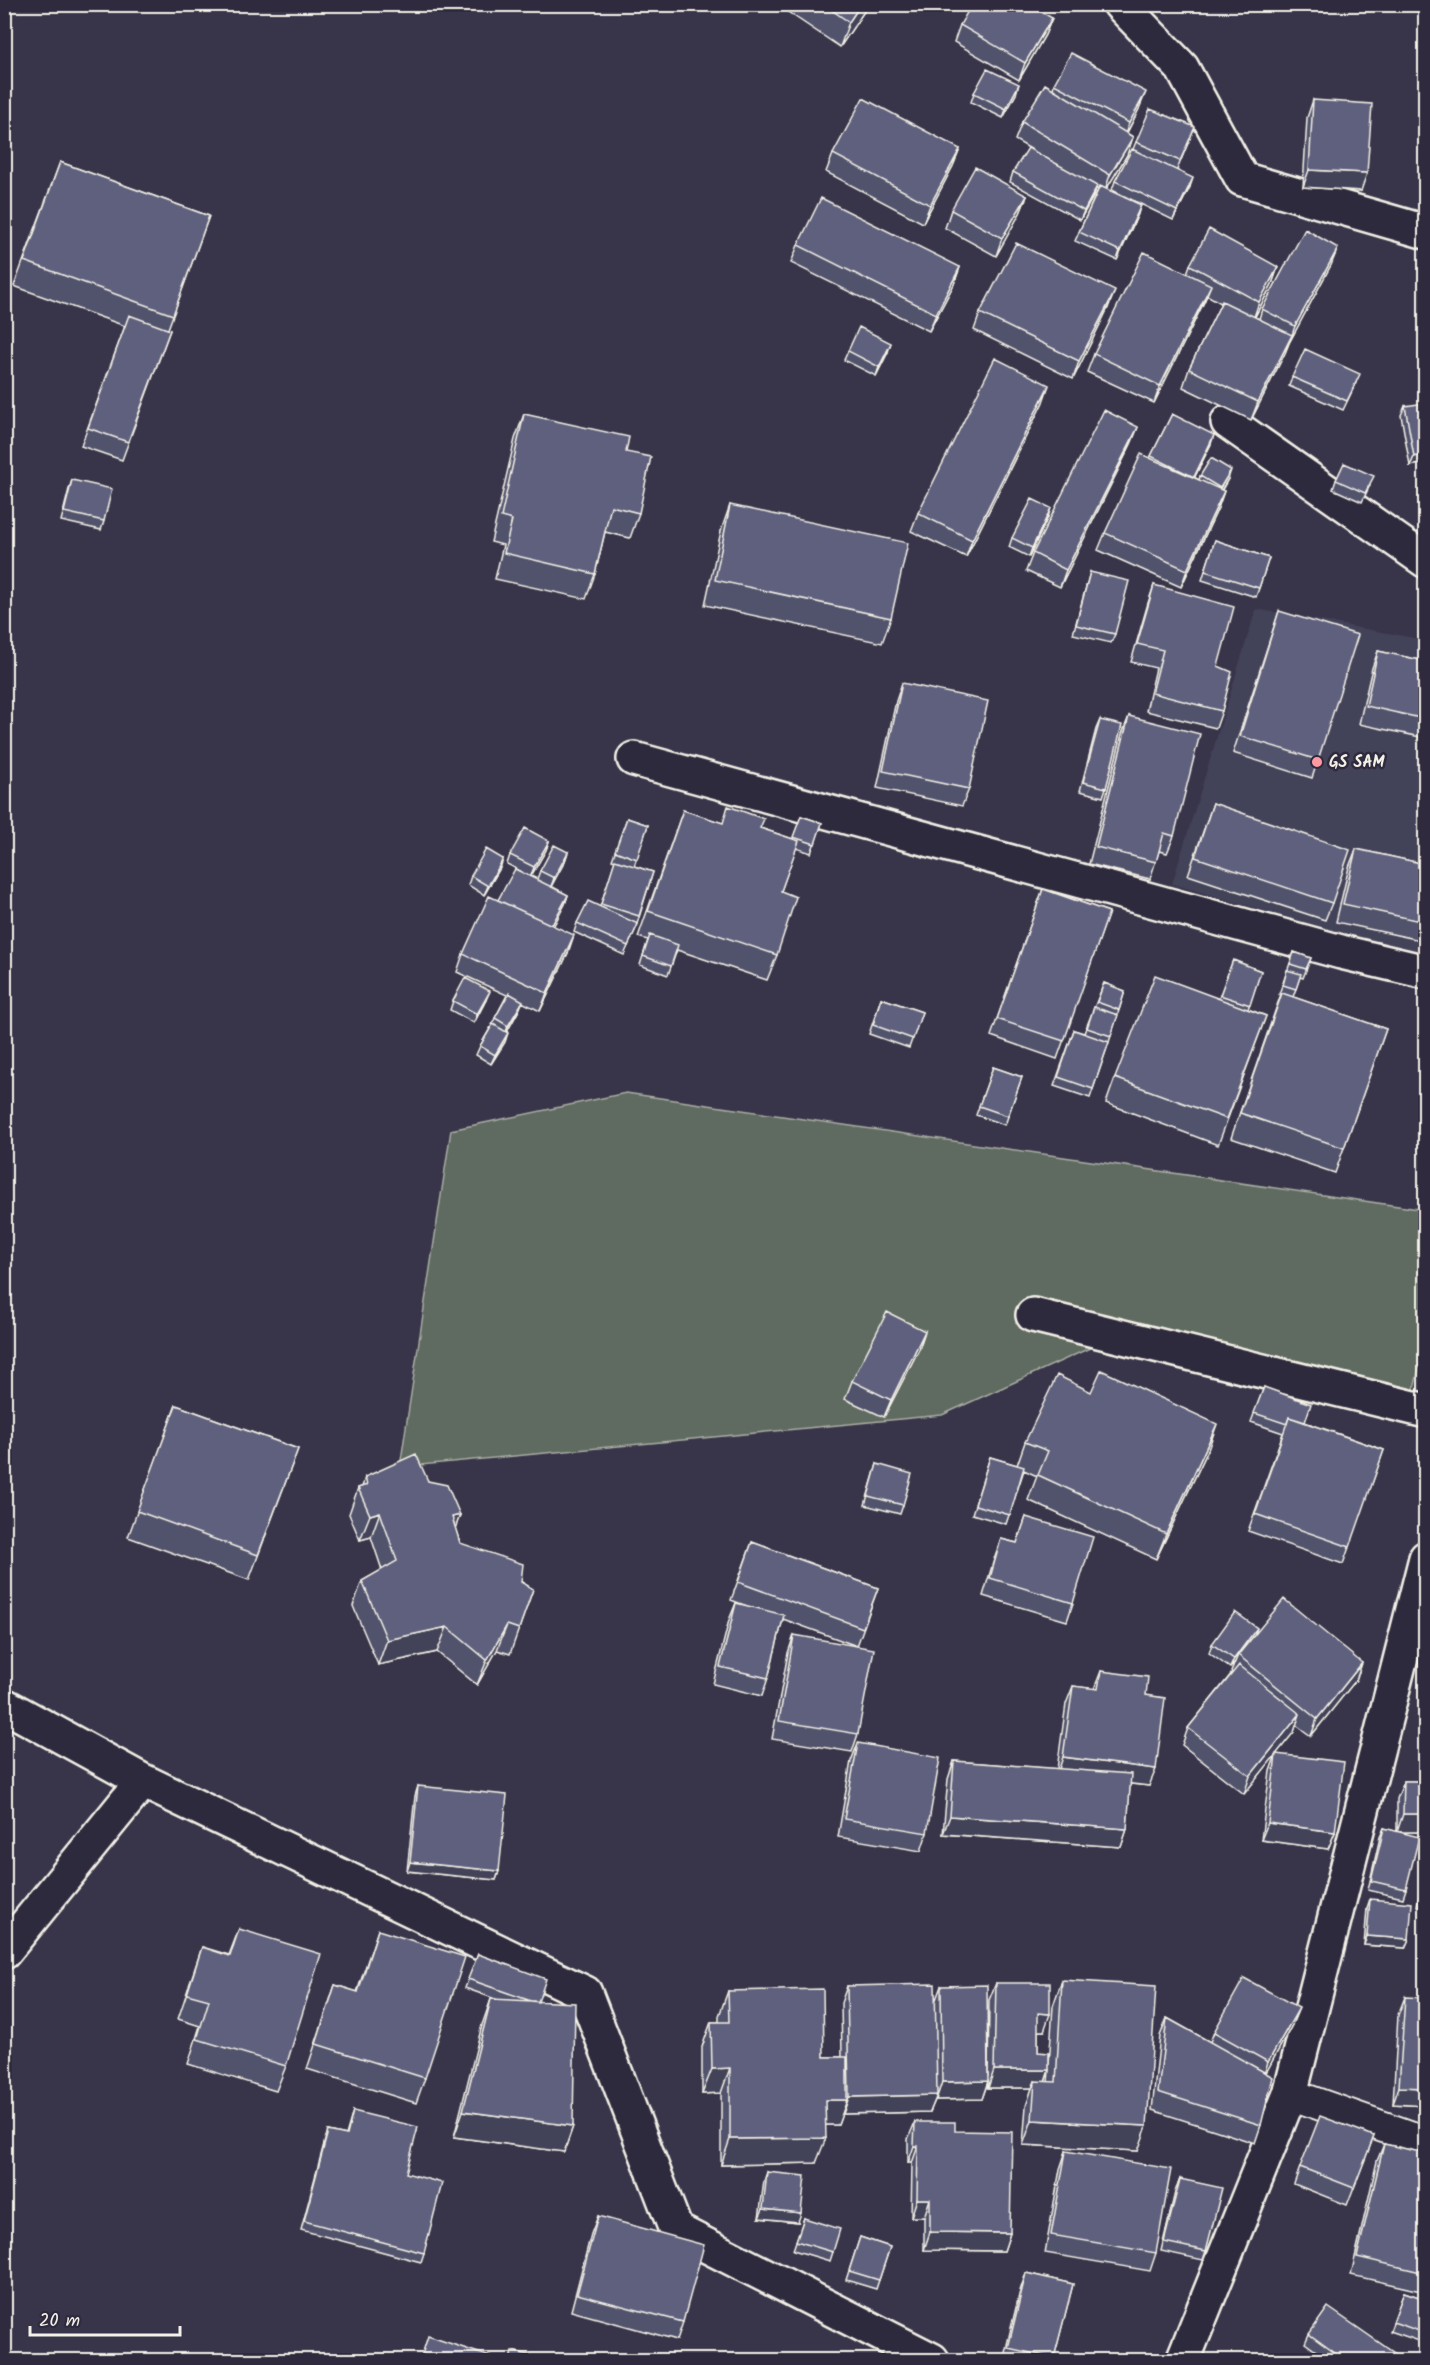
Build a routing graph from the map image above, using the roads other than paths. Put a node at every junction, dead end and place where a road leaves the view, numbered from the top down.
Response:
1 (1120, 4) edge
2 (1425, 232) edge
3 (1228, 422) dead end
4 (1425, 561) edge
5 (634, 759) dead end
6 (1425, 972) edge
7 (1034, 1315) dead end
8 (1425, 1411) edge
9 (1425, 1558) edge
10 (4, 1705) edge
11 (143, 1781) junction
12 (4, 1952) edge
13 (1290, 2094) junction
14 (1425, 2139) edge
15 (932, 2361) edge
16 (1183, 2361) edge

1 - 2 street
3 - 4 street
5 - 6 street
7 - 8 street
9 - 13 street
10 - 11 street
11 - 12 street
11 - 15 street
13 - 14 lane
13 - 16 street

